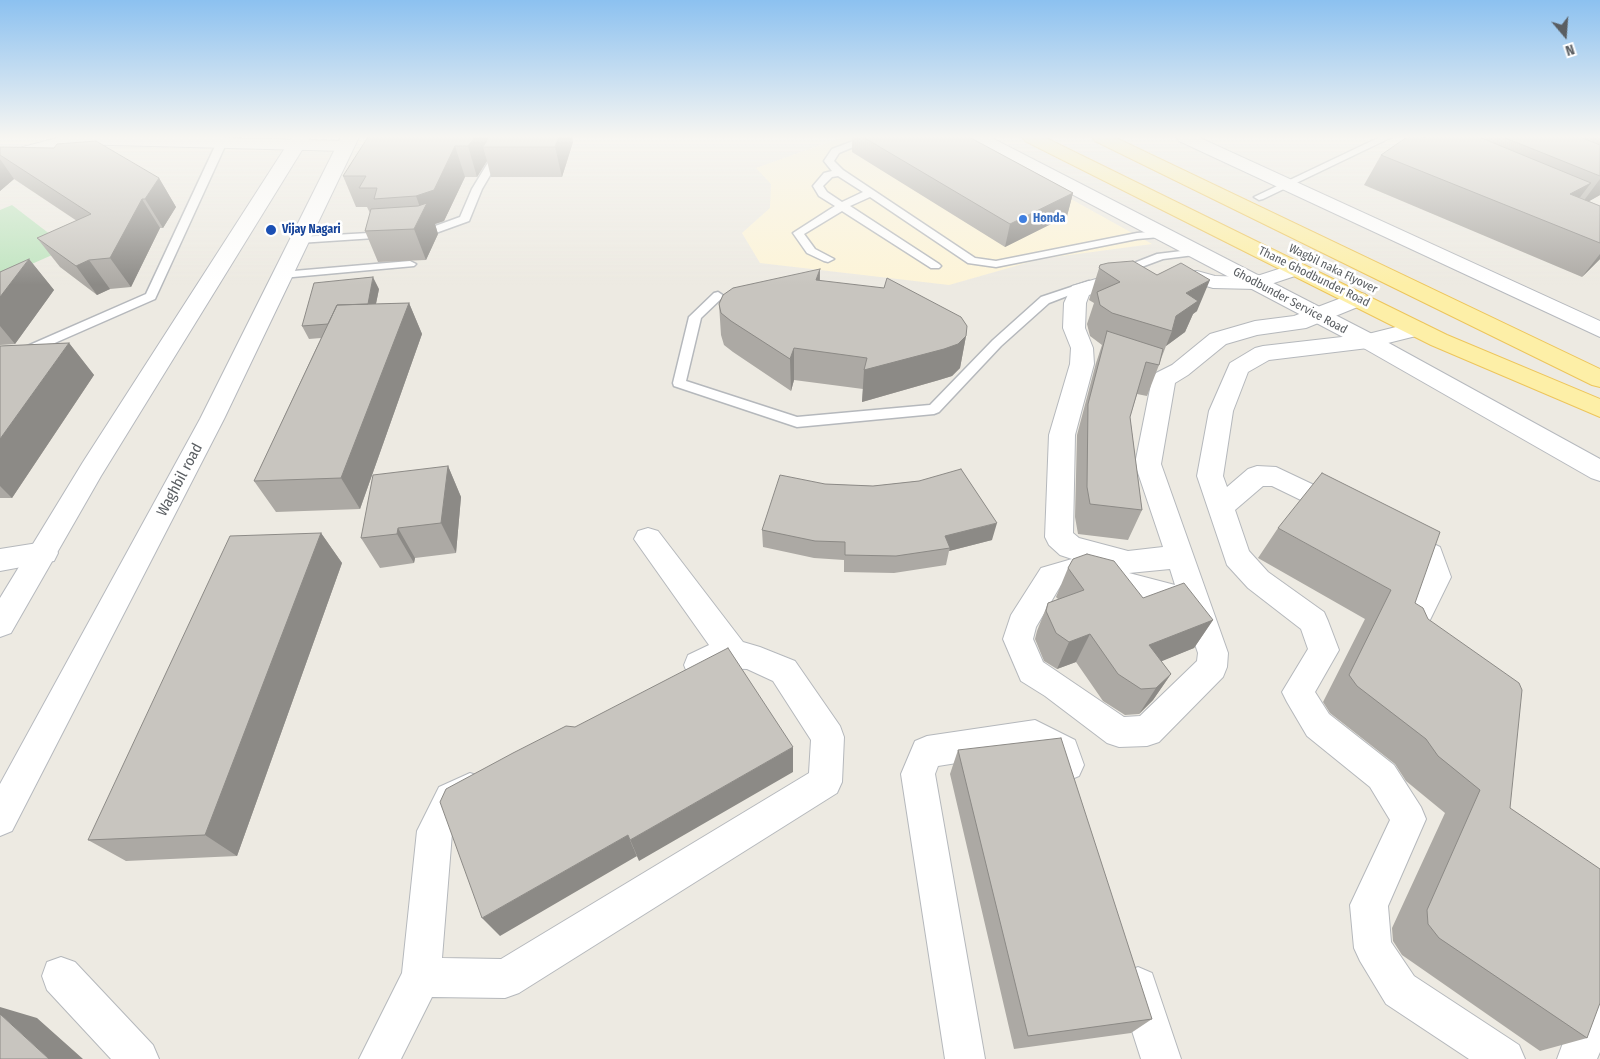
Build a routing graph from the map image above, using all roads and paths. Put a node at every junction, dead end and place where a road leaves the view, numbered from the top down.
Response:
1 (201, 186) edge
2 (269, 186) edge
3 (326, 186) edge
4 (477, 186) edge
5 (818, 186) edge
6 (860, 186) edge
7 (1070, 186) edge
8 (1131, 186) edge
9 (1166, 186) edge
10 (1202, 186) edge
11 (1237, 186) edge
12 (1281, 186) edge
13 (1295, 186) edge
14 (870, 193) junction
15 (1259, 197) junction
16 (842, 206) junction
17 (1160, 234) junction
18 (299, 240) junction
19 (1198, 252) junction
20 (828, 260) dead end
21 (410, 264) edge
22 (935, 266) dead end
23 (1297, 269) junction
24 (282, 275) junction
25 (1256, 283) junction
26 (718, 296) dead end
27 (1357, 299) junction
28 (1316, 314) junction
29 (1416, 328) junction
30 (1600, 330) edge
31 (1368, 341) junction
32 (0, 363) edge
33 (1144, 368) edge
34 (1600, 370) edge
35 (1170, 376) junction
36 (1600, 380) edge
37 (1600, 402) edge
38 (1600, 409) edge
39 (1600, 471) edge
40 (1221, 508) junction
41 (648, 539) dead end
42 (44, 553) junction
43 (1181, 557) junction
44 (0, 560) edge
45 (1196, 603) junction
46 (0, 624) edge
47 (735, 656) junction
48 (1436, 656) edge
49 (674, 678) edge
50 (494, 776) edge
51 (1078, 798) edge
52 (0, 819) edge
53 (1128, 956) edge
54 (61, 976) dead end
55 (420, 977) junction
56 (1600, 995) edge
57 (139, 1059) edge
58 (379, 1059) edge
59 (965, 1059) edge
60 (1161, 1059) edge
61 (1505, 1059) edge
62 (1576, 1059) edge

1 - 32 lane
2 - 42 street
3 - 18 street, Waghbil road
4 - 18 lane
5 - 16 lane
6 - 14 lane
7 - 17 street, Ghodbunder Service Road
8 - 23 main road, Thane Ghodbunder Road
9 - 37 main road, Wagbil naka Flyover
10 - 36 main road, Wagbil naka Flyover
11 - 15 main road
12 - 15 lane
13 - 30 street
14 - 16 lane
14 - 17 lane
15 - 34 main road
16 - 20 lane
16 - 22 lane
17 - 19 street, Ghodbunder Service Road
18 - 24 street, Waghbil road
19 - 25 street, Ghodbunder Service Road
19 - 26 lane
21 - 24 lane
23 - 25 street
23 - 27 main road, Thane Ghodbunder Road
24 - 52 street, Waghbil road
25 - 28 street, Ghodbunder Service Road
25 - 43 street
27 - 28 street
27 - 29 main road, Thane Ghodbunder Road
28 - 31 street, Ghodbunder Service Road
28 - 35 street
29 - 31 street
29 - 38 main road, Thane Ghodbunder Road
31 - 39 street, Ghodbunder Service Road
31 - 40 street
33 - 35 street
35 - 43 street
40 - 48 street
40 - 61 street
41 - 47 street
42 - 44 street
42 - 46 street
43 - 45 street
45 - 45 street
47 - 49 street
47 - 55 street
50 - 55 street
51 - 59 street
53 - 60 street
54 - 57 street
55 - 58 street
56 - 62 street

